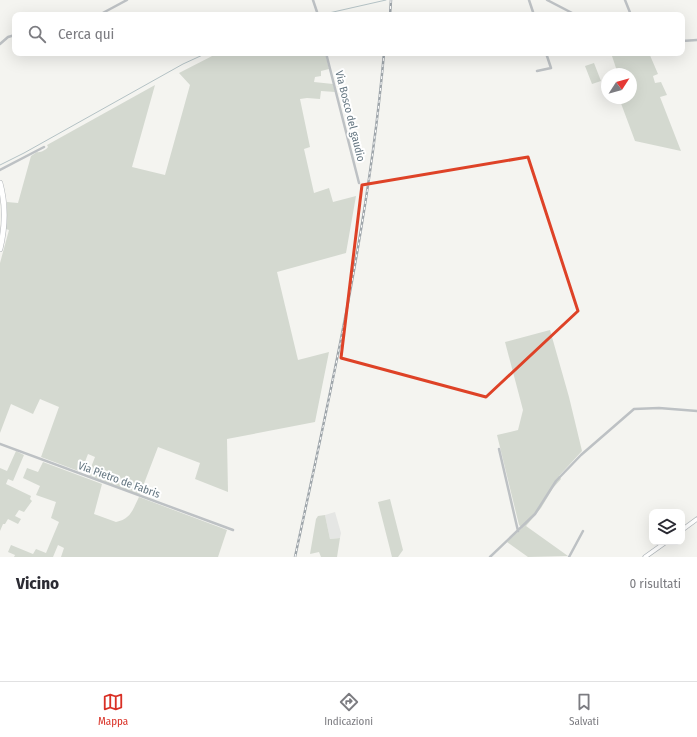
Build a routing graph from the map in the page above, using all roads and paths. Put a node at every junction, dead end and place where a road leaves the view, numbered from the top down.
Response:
1 (127, 0) edge
2 (313, 0) edge
3 (530, 0) edge
4 (547, 0) edge
5 (625, 0) edge
6 (105, 12) edge
7 (317, 12) edge
8 (533, 12) edge
9 (570, 12) edge
10 (629, 12) edge
11 (12, 36) edge
12 (697, 40) edge
13 (685, 41) edge
14 (0, 44) edge
15 (327, 56) edge
16 (547, 56) edge
17 (537, 71) dead end
18 (44, 147) dead end
19 (0, 170) edge
20 (0, 183) edge
21 (359, 183) dead end
22 (0, 249) edge
23 (697, 410) edge
24 (0, 444) edge
25 (499, 449) dead end
26 (697, 519) edge
27 (685, 528) edge
28 (233, 530) dead end
29 (518, 531) junction
30 (583, 531) dead end
31 (662, 545) edge
32 (490, 557) edge
33 (569, 557) edge
34 (645, 557) edge

1 - 6 street
2 - 7 street
3 - 8 street
4 - 9 street
5 - 10 street
11 - 14 street
12 - 13 street
15 - 21 street, Via Bosco del gaudio
16 - 17 street
18 - 19 street
20 - 22 highway
23 - 29 street
24 - 28 street, Via Pietro de Fabris
25 - 29 street
26 - 27 main road
29 - 32 street
30 - 33 street
31 - 34 main road

